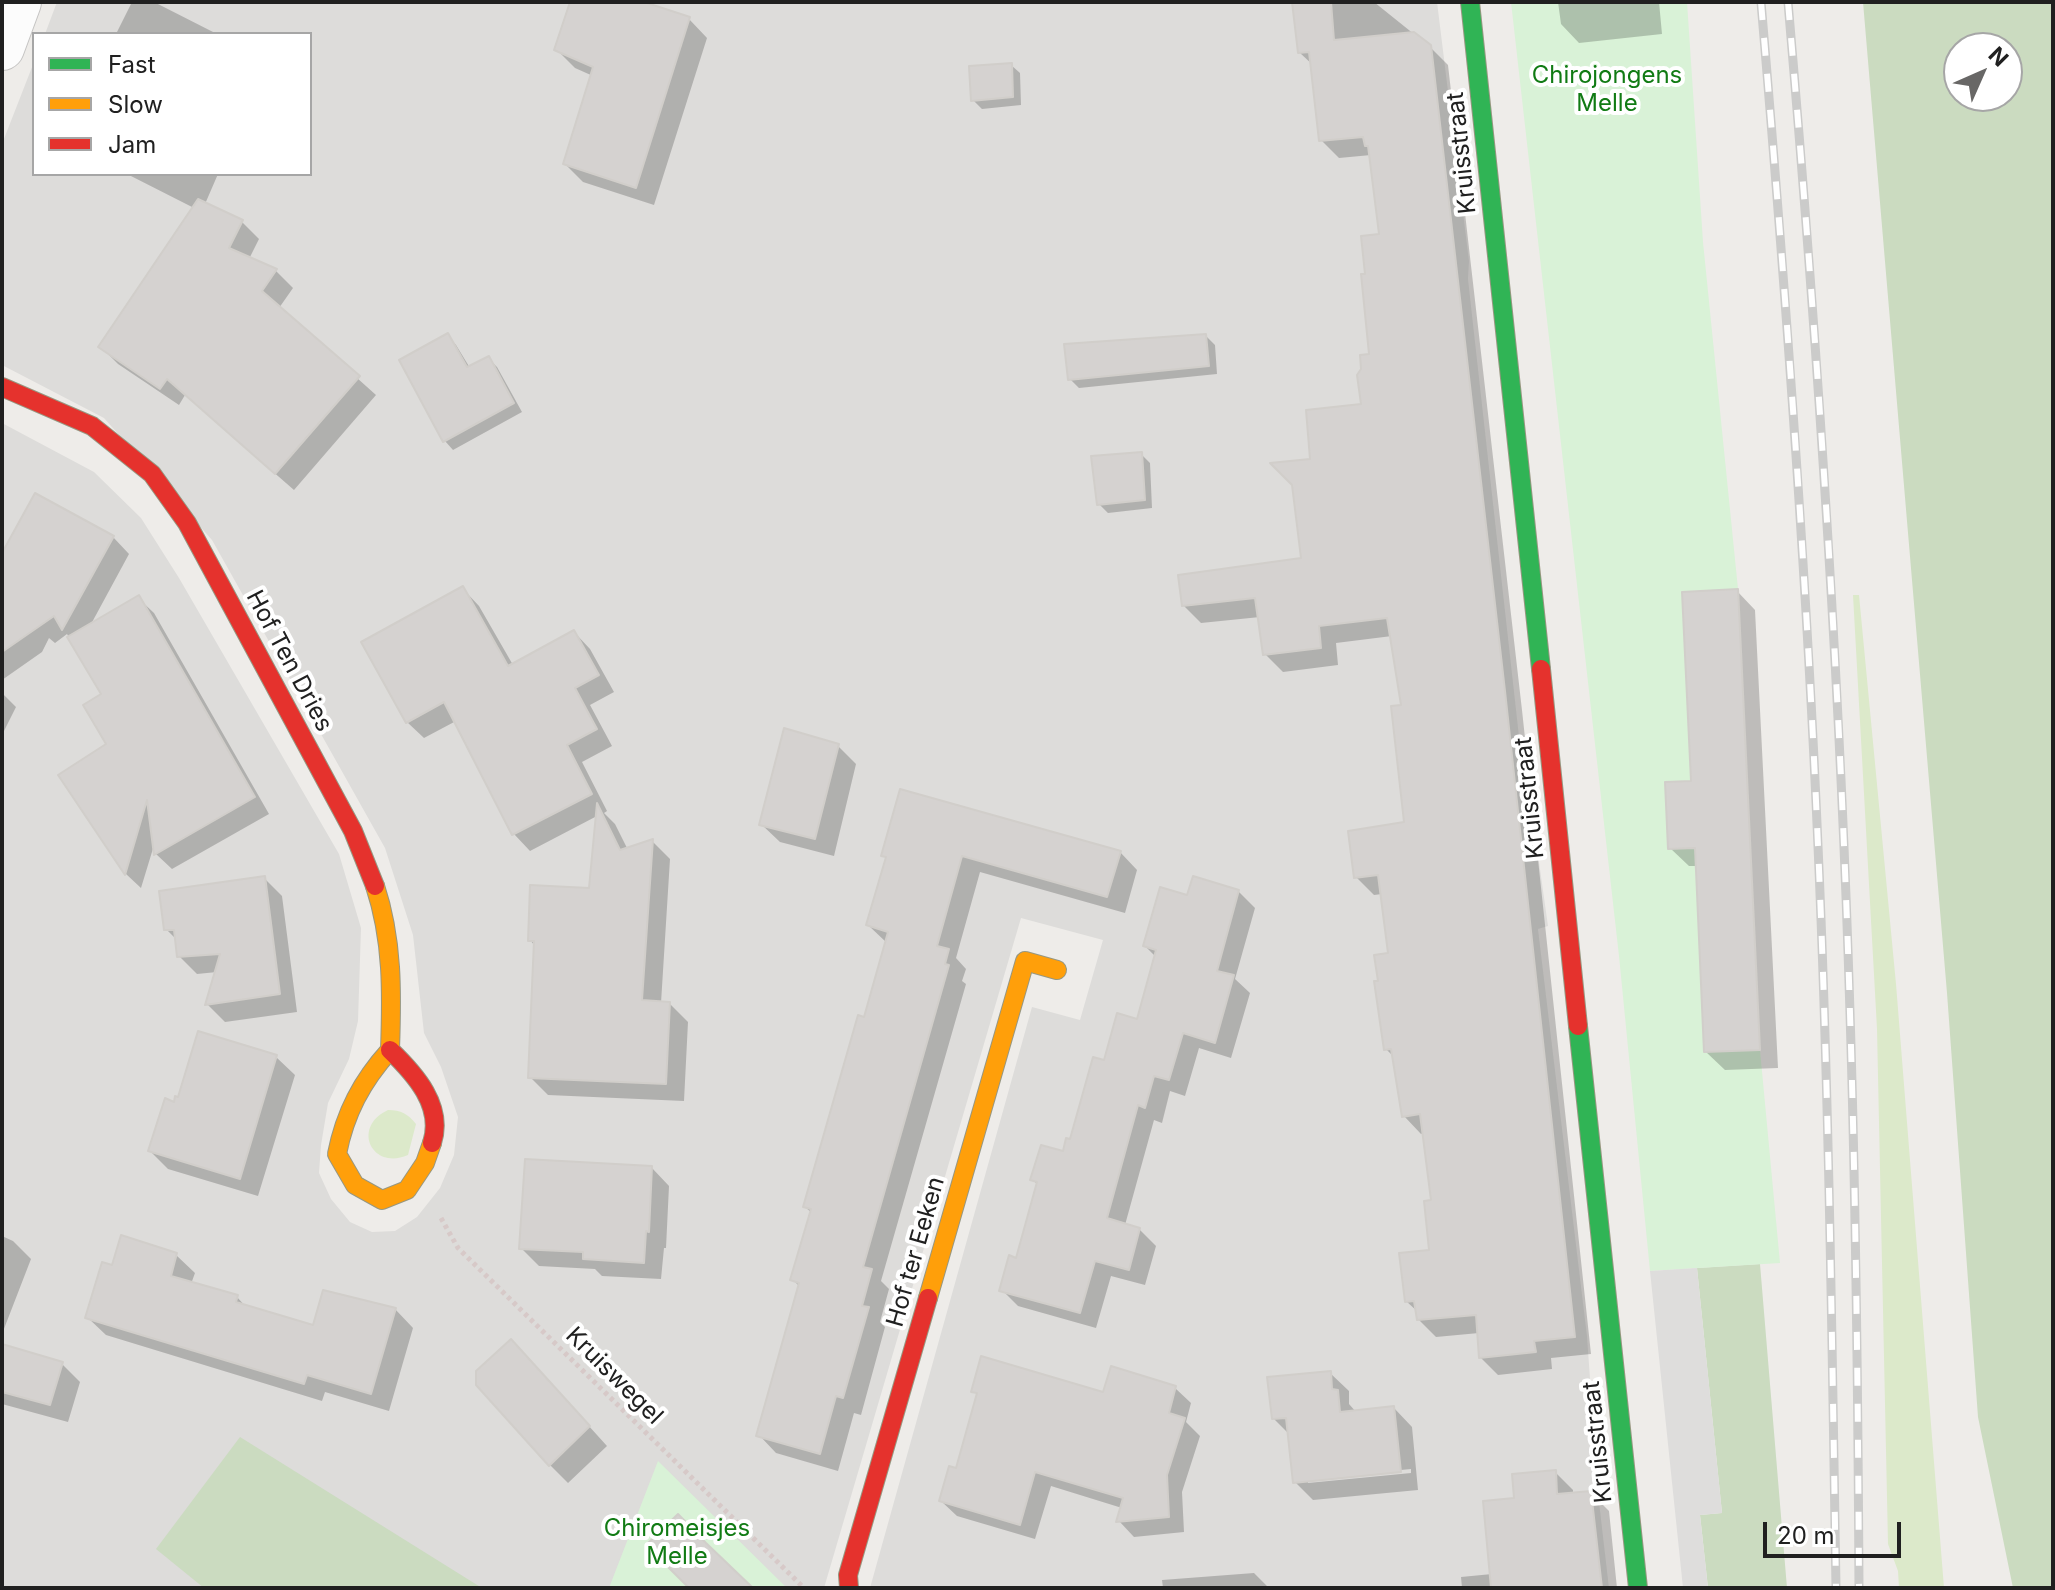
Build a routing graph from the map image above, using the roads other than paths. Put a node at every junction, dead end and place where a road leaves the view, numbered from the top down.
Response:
1 (19, 2) edge
2 (1470, 2) edge
3 (2, 48) edge
4 (2, 387) edge
5 (1057, 970) dead end
6 (390, 1050) junction
7 (849, 1588) edge
8 (1638, 1588) edge

1 - 3 street
2 - 8 street, Kruisstraat
4 - 6 street, Hof Ten Dries
5 - 7 street, Hof ter Eeken
6 - 6 street

